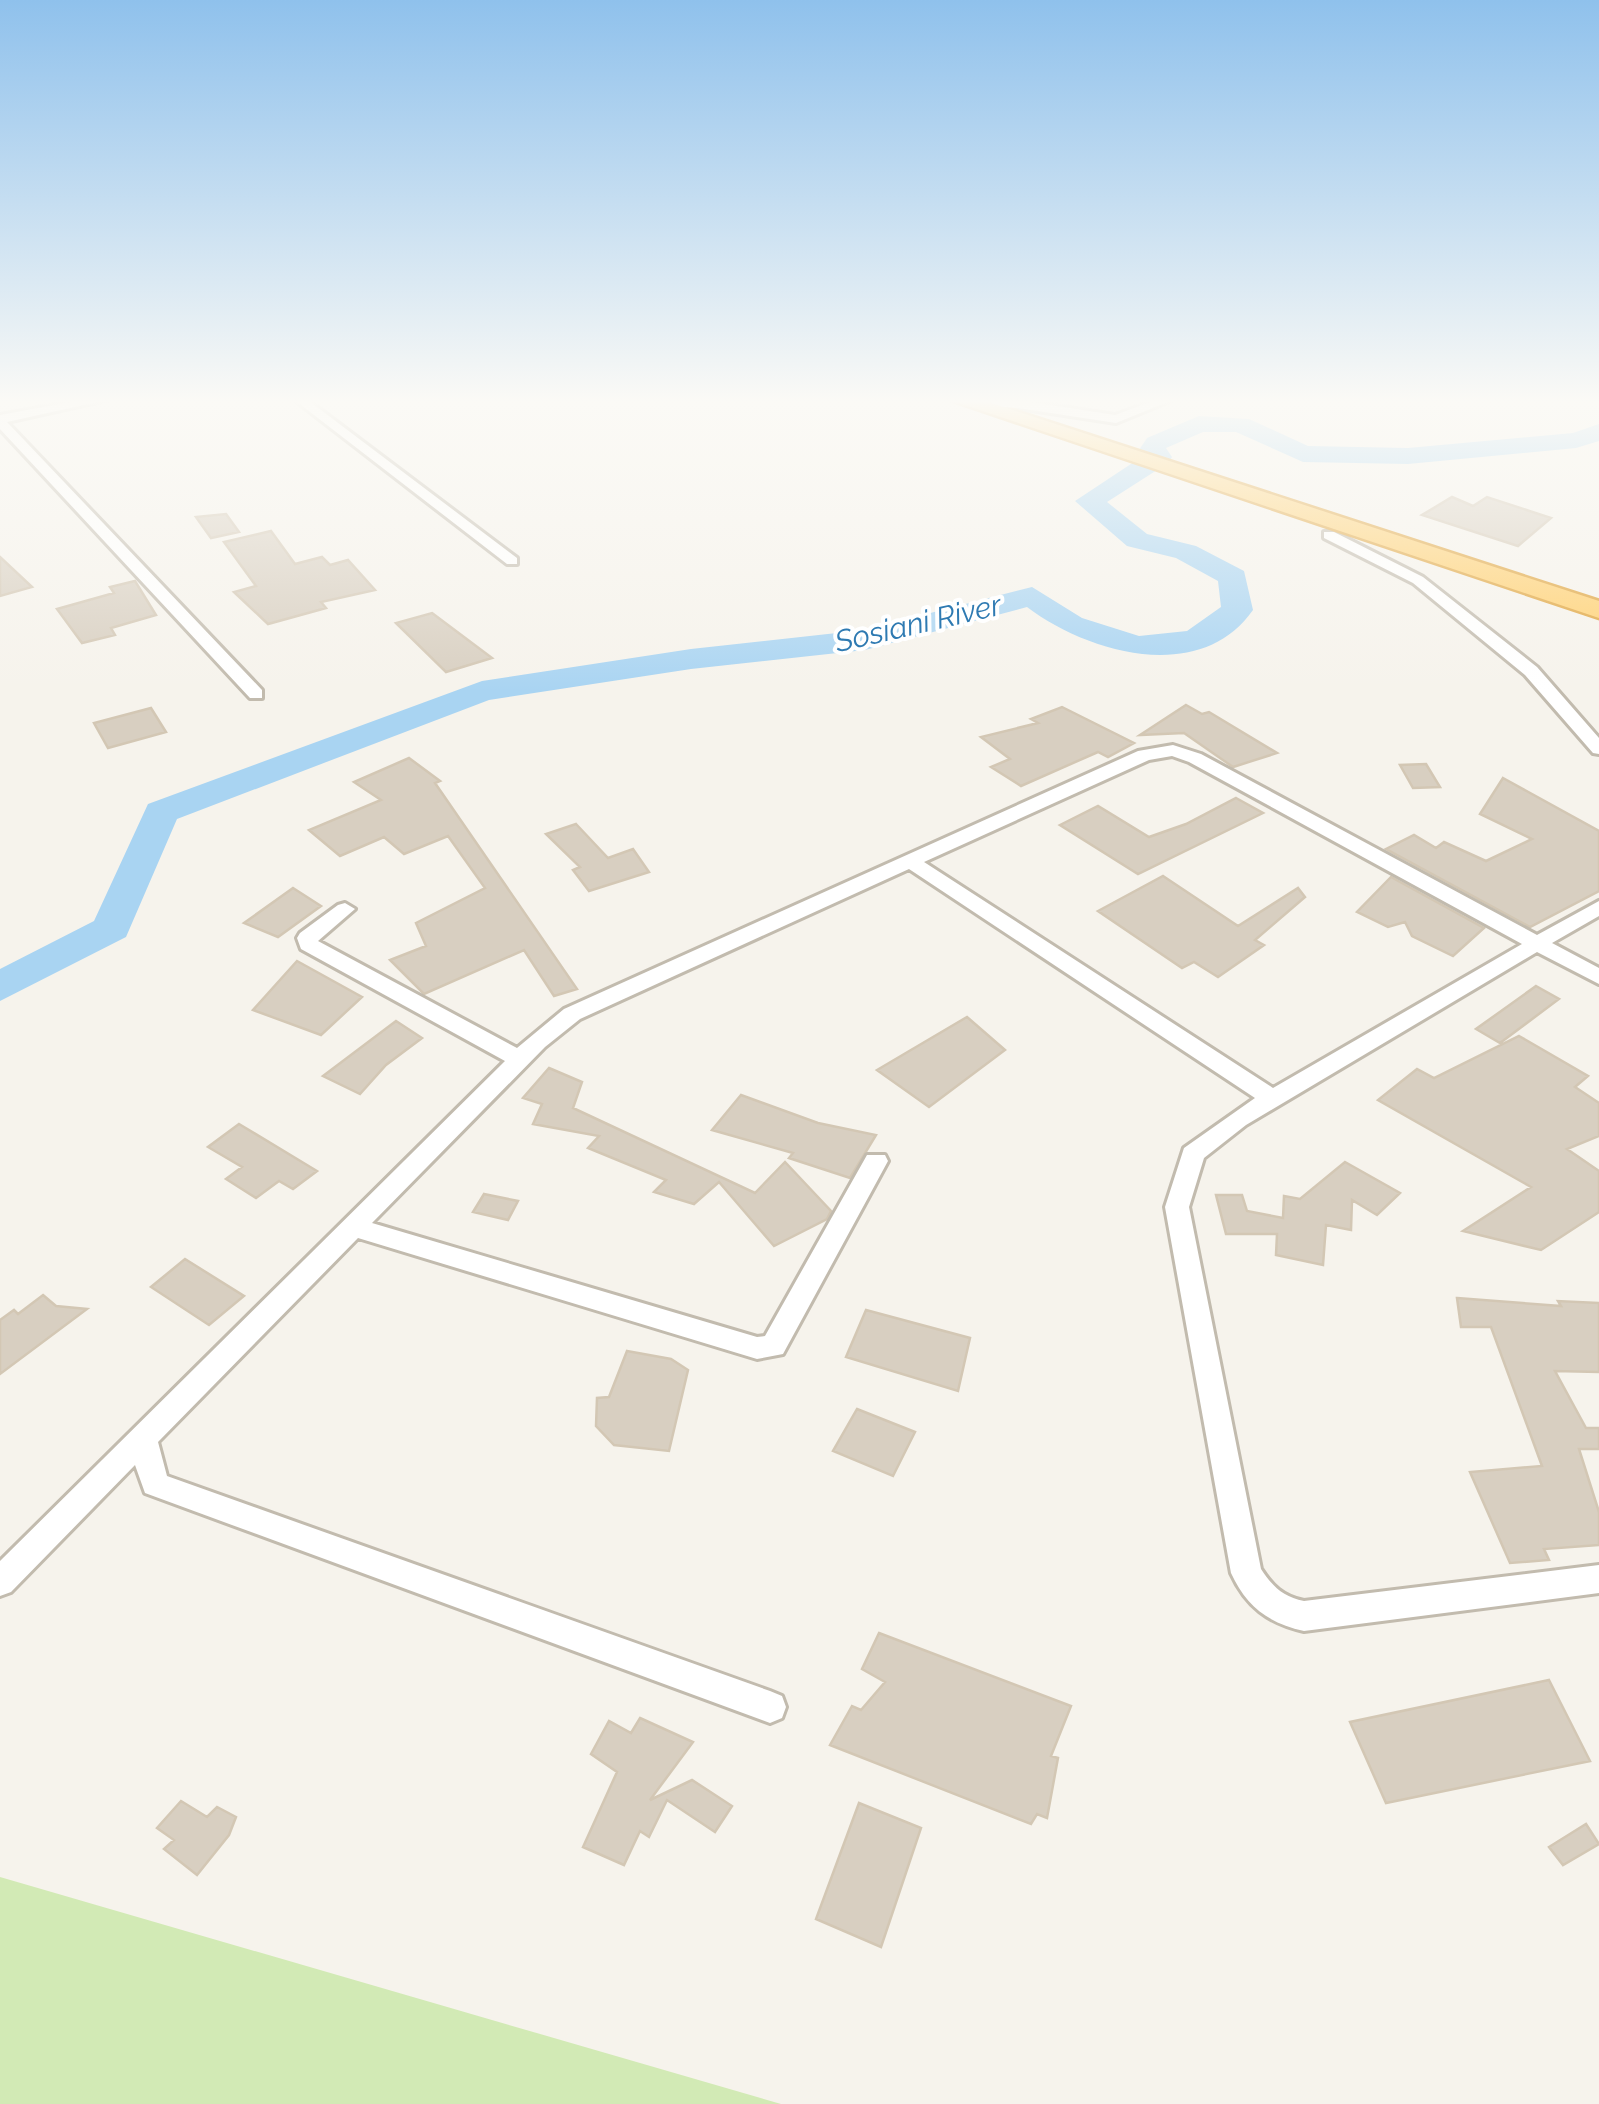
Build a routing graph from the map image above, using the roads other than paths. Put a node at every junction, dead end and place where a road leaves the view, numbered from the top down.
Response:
1 (71, 496) edge
2 (427, 496) edge
3 (1257, 496) edge
4 (1329, 535) dead end
5 (512, 561) dead end
6 (1599, 610) edge
7 (256, 694) dead end
8 (1599, 748) edge
9 (910, 861) junction
10 (1599, 907) edge
11 (346, 909) dead end
12 (1536, 941) junction
13 (1599, 976) edge
14 (519, 1059) junction
15 (1273, 1100) junction
16 (876, 1162) dead end
17 (354, 1226) junction
18 (143, 1442) junction
19 (1599, 1580) edge
20 (0, 1582) edge
21 (770, 1707) dead end

1 - 7 street
2 - 5 street
3 - 6 highway
4 - 8 street
9 - 12 street
9 - 14 street
9 - 15 street
10 - 12 street
11 - 14 street
12 - 13 street
12 - 15 street
14 - 17 street
15 - 19 street
16 - 17 street
17 - 18 street
18 - 20 street
18 - 21 street

